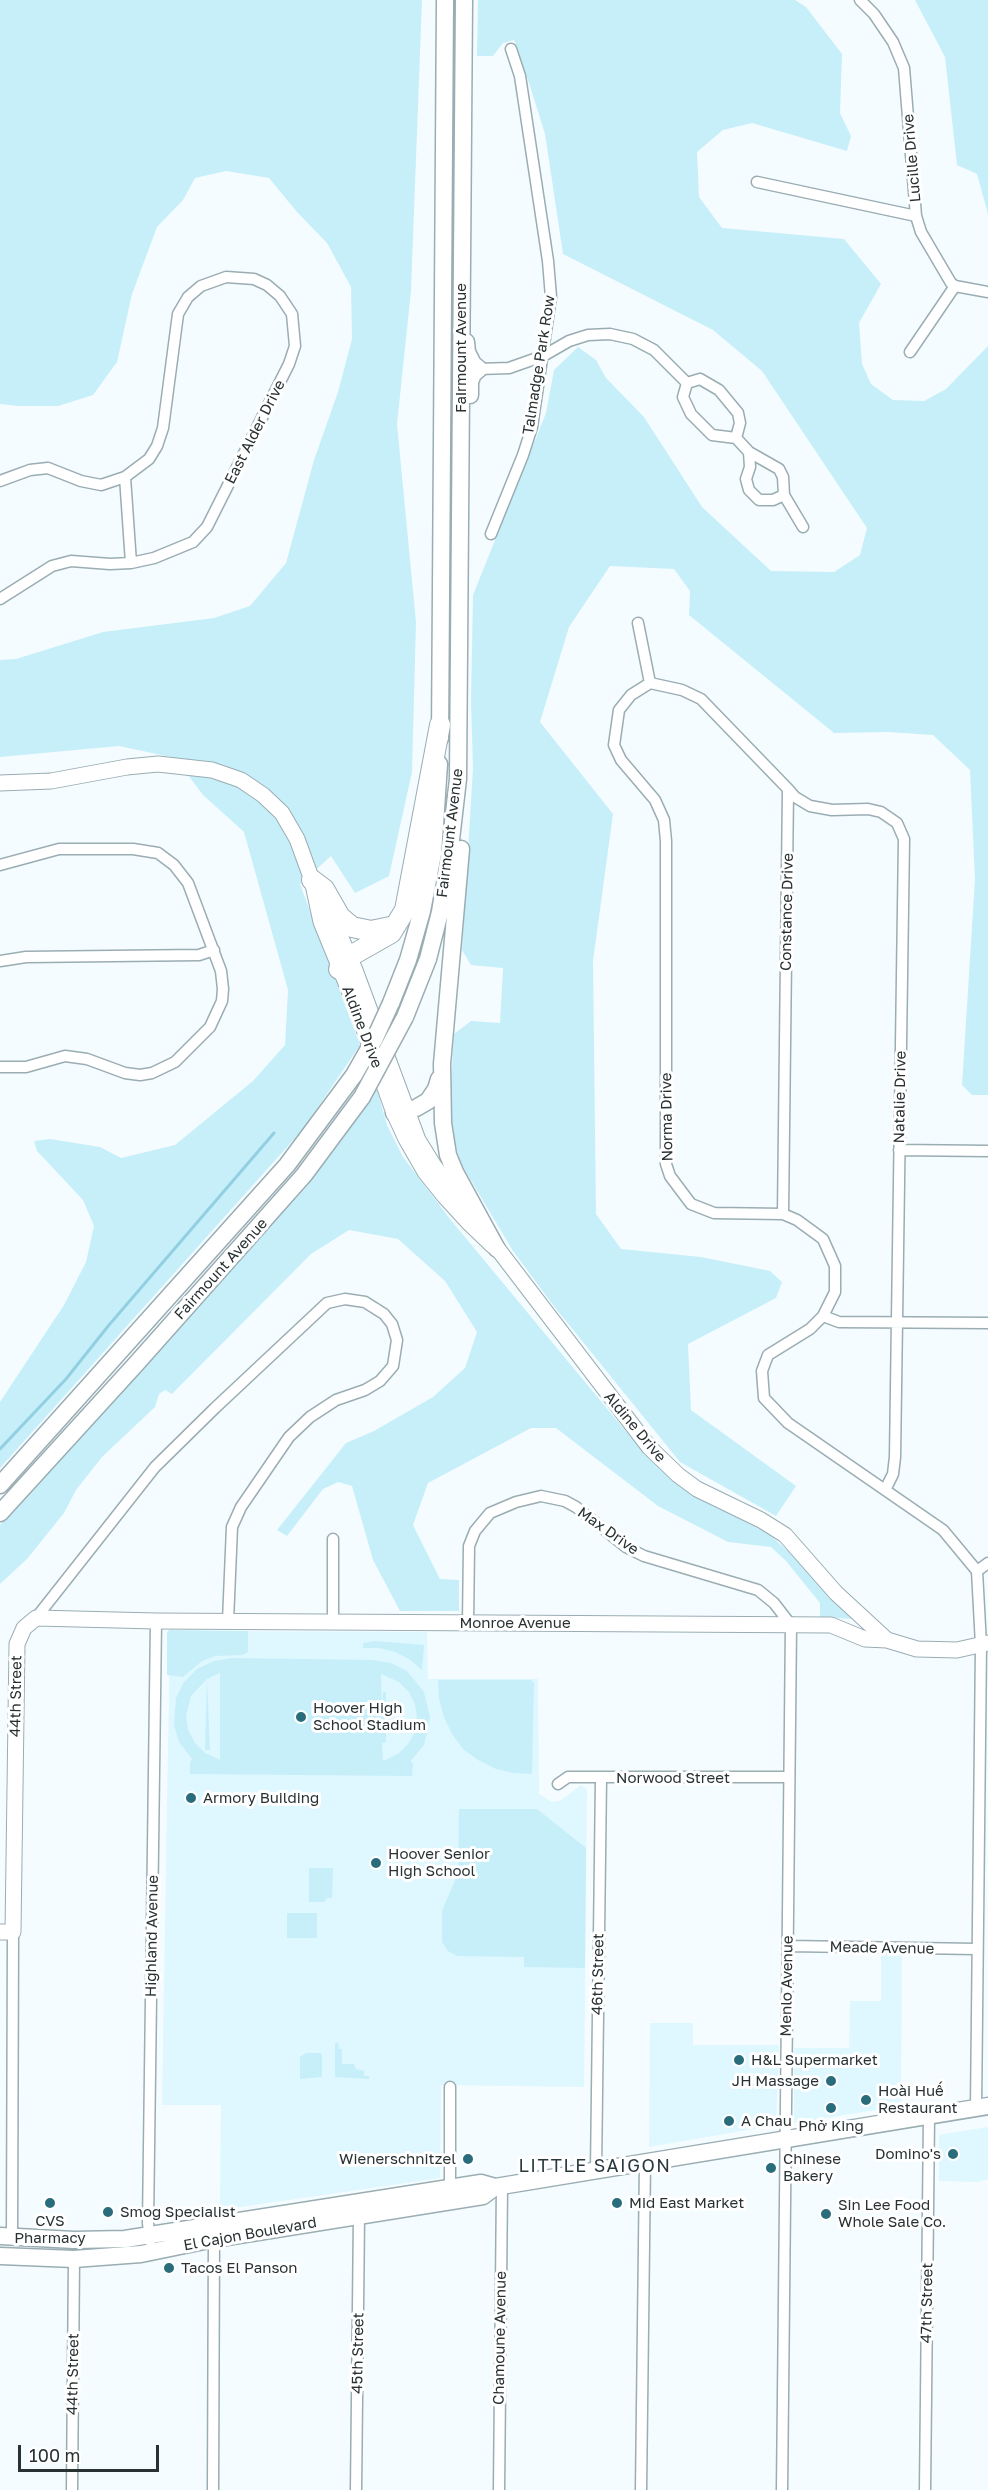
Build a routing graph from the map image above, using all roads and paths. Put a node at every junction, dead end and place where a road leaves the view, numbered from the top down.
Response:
1 (445, 0) edge
2 (860, 0) edge
3 (464, 1) edge
4 (511, 49) dead end
5 (757, 182) dead end
6 (916, 216) junction
7 (955, 286) junction
8 (988, 292) edge
9 (462, 317) junction
10 (910, 352) dead end
11 (543, 357) junction
12 (479, 369) junction
13 (687, 383) junction
14 (736, 438) junction
15 (749, 452) junction
16 (126, 477) junction
17 (0, 481) edge
18 (784, 495) junction
19 (803, 527) dead end
20 (491, 534) dead end
21 (131, 563) junction
22 (0, 599) edge
23 (460, 600) junction
24 (638, 623) dead end
25 (650, 683) junction
26 (440, 725) junction
27 (458, 778) junction
28 (0, 783) edge
29 (788, 789) junction
30 (0, 865) edge
31 (312, 880) junction
32 (395, 926) junction
33 (213, 950) junction
34 (0, 961) edge
35 (344, 964) junction
36 (442, 1064) junction
37 (0, 1067) edge
38 (400, 1111) junction
39 (899, 1150) junction
40 (988, 1151) edge
41 (783, 1214) junction
42 (497, 1249) junction
43 (824, 1317) junction
44 (898, 1322) junction
45 (988, 1323) edge
46 (0, 1485) edge
47 (885, 1490) junction
48 (0, 1514) edge
49 (333, 1539) dead end
50 (988, 1563) edge
51 (977, 1571) junction
52 (36, 1618) junction
53 (156, 1621) junction
54 (228, 1621) junction
55 (333, 1622) junction
56 (468, 1623) junction
57 (791, 1625) junction
58 (887, 1640) junction
59 (985, 1644) edge
60 (789, 1777) junction
61 (601, 1778) junction
62 (558, 1784) dead end
63 (7, 1932) edge
64 (788, 1946) junction
65 (977, 1949) junction
66 (450, 2087) dead end
67 (982, 2107) edge
68 (929, 2116) junction
69 (786, 2139) junction
70 (645, 2162) junction
71 (596, 2171) junction
72 (499, 2186) junction
73 (450, 2194) junction
74 (359, 2209) junction
75 (214, 2232) junction
76 (4, 2240) edge
77 (95, 2240) junction
78 (150, 2244) junction
79 (0, 2256) edge
80 (74, 2259) junction
81 (72, 2490) edge
82 (213, 2490) edge
83 (356, 2490) edge
84 (499, 2490) edge
85 (641, 2490) edge
86 (782, 2490) edge
87 (925, 2490) edge

1 - 26 main road, Fairmount Avenue
2 - 6 street, Lucille Drive
3 - 9 main road, Fairmount Avenue
4 - 11 street, Talmadge Park Row
5 - 6 street
6 - 7 street, Lucille Drive
7 - 8 street
7 - 10 street
9 - 12 main road
9 - 23 main road, Fairmount Avenue
11 - 12 street
11 - 13 street
11 - 20 street, Talmadge Park Row
12 - 23 main road
13 - 14 street
13 - 14 street
14 - 15 street
15 - 18 street
15 - 18 street
16 - 17 street
16 - 21 street
16 - 21 street, East Alder Drive
18 - 19 street
21 - 22 street, East Alder Drive
23 - 27 main road, Fairmount Avenue
24 - 25 street
25 - 29 street
25 - 41 street, Norma Drive
26 - 32 highway
26 - 46 main road, Fairmount Avenue, bridge
27 - 36 main road
27 - 48 main road, Fairmount Avenue, bridge
28 - 31 main road, Aldine Drive
29 - 39 street, Natalie Drive
29 - 41 street, Constance Drive
30 - 33 street
31 - 32 highway
31 - 35 main road, Aldine Drive
32 - 35 highway
33 - 34 street
33 - 37 street
35 - 38 main road, Aldine Drive
36 - 38 main road
36 - 42 main road
38 - 42 main road, Aldine Drive
39 - 40 street
39 - 44 street, Natalie Drive
41 - 43 street, Norma Drive
42 - 58 main road, Aldine Drive
43 - 44 street
43 - 47 street
44 - 45 street
44 - 47 street, Natalie Drive
47 - 51 street
49 - 55 street
50 - 51 street
51 - 59 street
52 - 53 main road, Monroe Avenue
52 - 54 street, 44th Street
52 - 63 main road, 44th Street
53 - 54 main road, Monroe Avenue
53 - 78 street, Highland Avenue
54 - 55 main road, Monroe Avenue
55 - 56 main road, Monroe Avenue
56 - 57 main road, Monroe Avenue
56 - 57 street, Max Drive
57 - 58 main road, Monroe Avenue
57 - 60 street, Menlo Avenue
58 - 59 main road, Monroe Avenue
59 - 65 street
60 - 61 street, Norwood Street
60 - 64 street, Menlo Avenue
61 - 62 street, Norwood Street
61 - 71 street, 46th Street
63 - 76 street, 44th Street
64 - 65 street, Meade Avenue
64 - 69 street, Menlo Avenue
65 - 67 street
66 - 73 street
67 - 68 main road, El Cajon Boulevard
68 - 69 main road, El Cajon Boulevard
68 - 87 street, 47th Street
69 - 70 main road, El Cajon Boulevard
69 - 86 street, Menlo Avenue
70 - 71 main road, El Cajon Boulevard
70 - 85 street
71 - 72 main road, El Cajon Boulevard
72 - 73 main road, El Cajon Boulevard
72 - 84 street, Chamoune Avenue
73 - 74 main road, El Cajon Boulevard
74 - 75 main road, El Cajon Boulevard
74 - 75 main road, El Cajon Boulevard
74 - 83 street, 45th Street
75 - 78 main road, El Cajon Boulevard
75 - 82 street
76 - 77 main road, El Cajon Boulevard
77 - 78 main road, El Cajon Boulevard
77 - 80 main road
78 - 80 main road, El Cajon Boulevard
79 - 80 main road, El Cajon Boulevard
80 - 81 street, 44th Street

